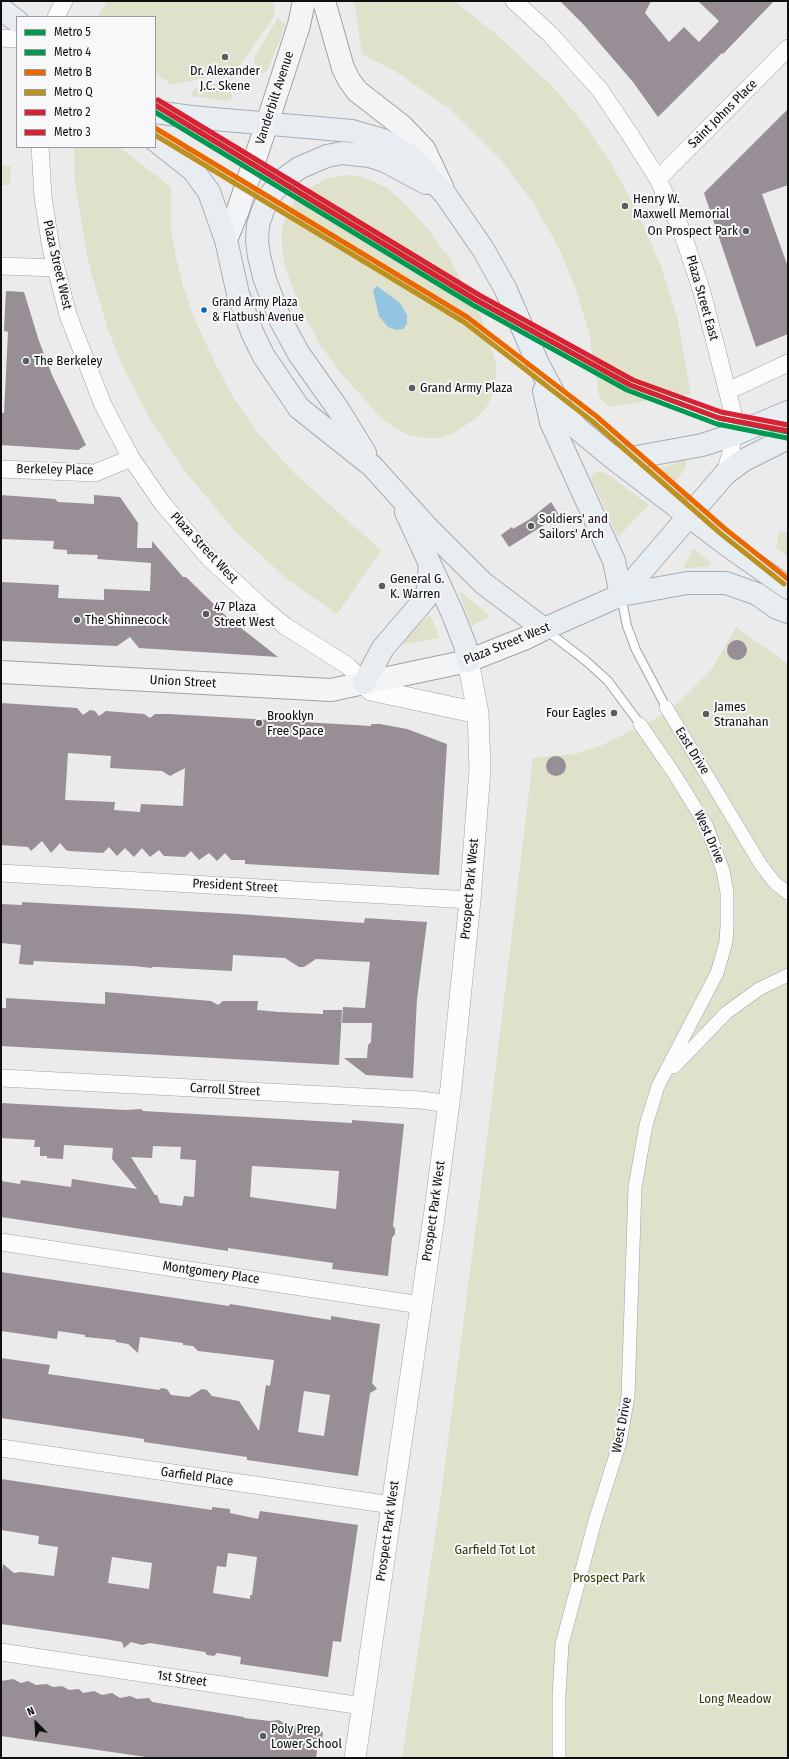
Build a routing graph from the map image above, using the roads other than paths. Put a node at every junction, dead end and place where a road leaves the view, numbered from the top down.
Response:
1 (64, 1) edge
2 (304, 1) edge
3 (324, 1) edge
4 (514, 1) edge
5 (1, 9) edge
6 (56, 16) edge
7 (16, 20) edge
8 (1, 38) edge
9 (16, 39) edge
10 (788, 48) edge
11 (156, 112) edge
12 (267, 124) junction
13 (156, 141) edge
14 (40, 148) edge
15 (658, 179) junction
16 (445, 194) junction
17 (226, 240) junction
18 (1, 266) edge
19 (55, 268) junction
20 (788, 363) edge
21 (538, 364) junction
22 (728, 391) junction
23 (788, 412) edge
24 (733, 435) junction
25 (788, 438) edge
26 (131, 458) junction
27 (613, 458) junction
28 (372, 466) junction
29 (1, 469) edge
30 (725, 474) junction
31 (398, 495) junction
32 (689, 516) junction
33 (430, 564) junction
34 (788, 588) edge
35 (620, 595) junction
36 (788, 612) edge
37 (544, 629) junction
38 (468, 661) junction
39 (1, 672) edge
40 (364, 683) junction
41 (666, 708) joint
42 (478, 713) junction
43 (640, 724) joint
44 (1, 873) edge
45 (788, 893) edge
46 (470, 900) junction
47 (788, 975) edge
48 (1, 1078) edge
49 (658, 1086) junction
50 (449, 1104) junction
51 (1, 1242) edge
52 (421, 1304) junction
53 (1, 1448) edge
54 (392, 1505) junction
55 (1, 1652) edge
56 (362, 1706) junction
57 (354, 1758) edge
58 (559, 1758) edge

1 - 6 street
2 - 12 main road, Vanderbilt Avenue
3 - 16 main road
4 - 15 street, Plaza Street East
5 - 7 main road
8 - 9 street
10 - 15 street, Saint Johns Place
11 - 12 main road
12 - 16 main road
12 - 17 main road, Vanderbilt Avenue
13 - 17 main road
14 - 19 street, Plaza Street West
15 - 22 street, Plaza Street East
16 - 21 main road
16 - 28 main road
17 - 28 main road
18 - 19 street
19 - 26 street, Plaza Street West
20 - 22 street
21 - 27 main road
21 - 35 main road
22 - 24 street, Plaza Street East
23 - 24 main road
24 - 27 main road
24 - 30 street, Plaza Street East
25 - 30 main road
26 - 29 street, Berkeley Place
26 - 40 street, Plaza Street West
27 - 32 main road
28 - 31 main road
30 - 32 main road, Plaza Street East
31 - 33 main road
31 - 37 main road
32 - 34 main road
32 - 35 main road, Plaza Street West
33 - 38 main road
33 - 40 main road
35 - 36 main road
35 - 37 main road, Plaza Street West
35 - 41 lane, East Drive
37 - 38 main road, Plaza Street West
37 - 43 lane, West Drive
38 - 40 main road, Plaza Street West
38 - 42 street, Prospect Park West
39 - 40 main road, Union Street
40 - 42 street
41 - 45 street, East Drive
42 - 46 street, Prospect Park West
43 - 49 street, West Drive
44 - 46 street, President Street
46 - 50 street, Prospect Park West
47 - 49 street, West Drive
48 - 50 street, Carroll Street
49 - 58 street, West Drive
50 - 52 street, Prospect Park West
51 - 52 street, Montgomery Place
52 - 54 street, Prospect Park West
53 - 54 street, Garfield Place
54 - 56 street, Prospect Park West
55 - 56 street, 1st Street
56 - 57 street, Prospect Park West

